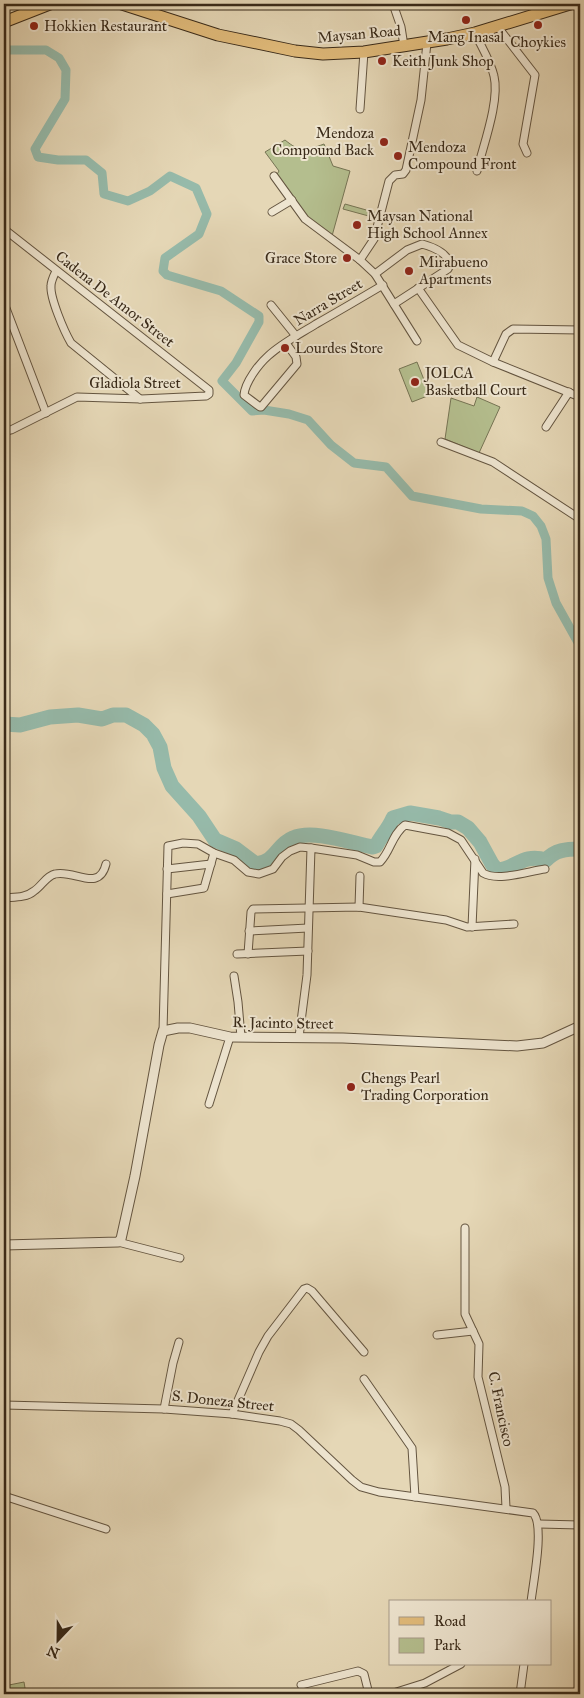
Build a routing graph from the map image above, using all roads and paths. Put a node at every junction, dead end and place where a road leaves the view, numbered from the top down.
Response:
1 (50, 4) edge
2 (122, 4) edge
3 (393, 4) edge
4 (570, 4) edge
5 (4, 22) edge
6 (498, 28) junction
7 (475, 33) junction
8 (427, 43) junction
9 (404, 46) junction
10 (364, 53) junction
11 (360, 109) dead end
12 (527, 153) dead end
13 (476, 171) dead end
14 (274, 176) dead end
15 (292, 200) junction
16 (272, 212) dead end
17 (4, 229) edge
18 (360, 260) junction
19 (56, 271) junction
20 (375, 274) junction
21 (383, 285) junction
22 (418, 288) junction
23 (4, 304) edge
24 (394, 304) junction
25 (271, 305) dead end
26 (580, 330) edge
27 (296, 336) junction
28 (417, 340) dead end
29 (286, 343) junction
30 (493, 362) junction
31 (209, 390) joint
32 (569, 392) junction
33 (580, 397) edge
34 (141, 399) junction
35 (46, 413) junction
36 (546, 427) dead end
37 (4, 432) edge
38 (441, 442) dead end
39 (580, 519) edge
40 (311, 848) junction
41 (214, 853) junction
42 (475, 859) junction
43 (106, 864) dead end
44 (211, 864) junction
45 (167, 869) junction
46 (545, 869) dead end
47 (360, 876) dead end
48 (167, 894) junction
49 (4, 898) edge
50 (359, 907) junction
51 (309, 908) junction
52 (514, 924) dead end
53 (472, 926) junction
54 (308, 928) junction
55 (249, 931) junction
56 (308, 951) junction
57 (237, 954) dead end
58 (248, 954) junction
59 (234, 976) dead end
60 (580, 1026) edge
61 (163, 1031) junction
62 (230, 1037) junction
63 (241, 1037) junction
64 (299, 1037) junction
65 (209, 1104) dead end
66 (465, 1228) dead end
67 (118, 1242) junction
68 (4, 1245) edge
69 (180, 1258) dead end
70 (474, 1331) junction
71 (437, 1335) dead end
72 (178, 1342) dead end
73 (364, 1352) dead end
74 (364, 1379) dead end
75 (4, 1405) edge
76 (164, 1409) junction
77 (232, 1414) junction
78 (4, 1496) edge
79 (415, 1497) junction
80 (506, 1508) junction
81 (539, 1524) junction
82 (580, 1525) edge
83 (106, 1529) dead end
84 (532, 1600) edge
85 (580, 1662) edge
86 (458, 1666) edge
87 (524, 1666) edge
88 (301, 1685) dead end
89 (369, 1694) edge
90 (390, 1694) edge
91 (520, 1694) edge
92 (578, 1694) edge

1 - 5 main road
2 - 10 main road, Maysan Road
3 - 9 street
4 - 6 main road, Maysan Road
6 - 7 main road, Maysan Road
6 - 12 street
7 - 8 main road, Maysan Road
7 - 13 street
8 - 9 main road, Maysan Road
8 - 18 street
9 - 10 main road, Maysan Road
10 - 11 street
14 - 15 street
15 - 16 street
15 - 18 street
17 - 19 street, Cadena De Amor Street
18 - 20 street
19 - 31 street, Cadena De Amor Street
19 - 34 street
20 - 21 street
20 - 22 street
21 - 24 street
21 - 27 street, Narra Street
22 - 24 street
22 - 30 street
23 - 35 street
24 - 28 street
25 - 27 street
26 - 30 street
27 - 29 street, Narra Street
29 - 29 street, Narra Street
30 - 32 street
31 - 34 street, Gladiola Street
32 - 33 street
32 - 36 street
34 - 35 street, Gladiola Street
35 - 37 street, Gladiola Street
38 - 39 street
40 - 41 street
40 - 42 street
40 - 51 street
41 - 44 street
41 - 45 street
42 - 46 street
42 - 53 street
43 - 49 street
44 - 45 street
44 - 48 street
45 - 48 street
47 - 50 street
48 - 61 street
50 - 51 street
50 - 53 street
51 - 54 street
51 - 55 street
52 - 53 street
54 - 55 street
54 - 56 street
55 - 58 street
56 - 58 street
56 - 64 street
57 - 58 street
59 - 63 street
60 - 64 street, R. Jacinto Street
61 - 62 street, R. Jacinto Street
61 - 67 street
62 - 63 street, R. Jacinto Street
62 - 65 street
63 - 64 street, R. Jacinto Street
66 - 70 street, C. Francisco
67 - 68 street
67 - 69 street
70 - 71 street
70 - 80 street, C. Francisco
72 - 76 street
73 - 77 street
74 - 79 street
75 - 76 street, S. Doneza Street
76 - 77 street, S. Doneza Street
77 - 79 street, S. Doneza Street
78 - 83 street
79 - 80 street, S. Doneza Street
80 - 81 street, S. Doneza Street
81 - 82 street
81 - 84 street
85 - 92 street
86 - 90 street
87 - 91 street
88 - 89 street

